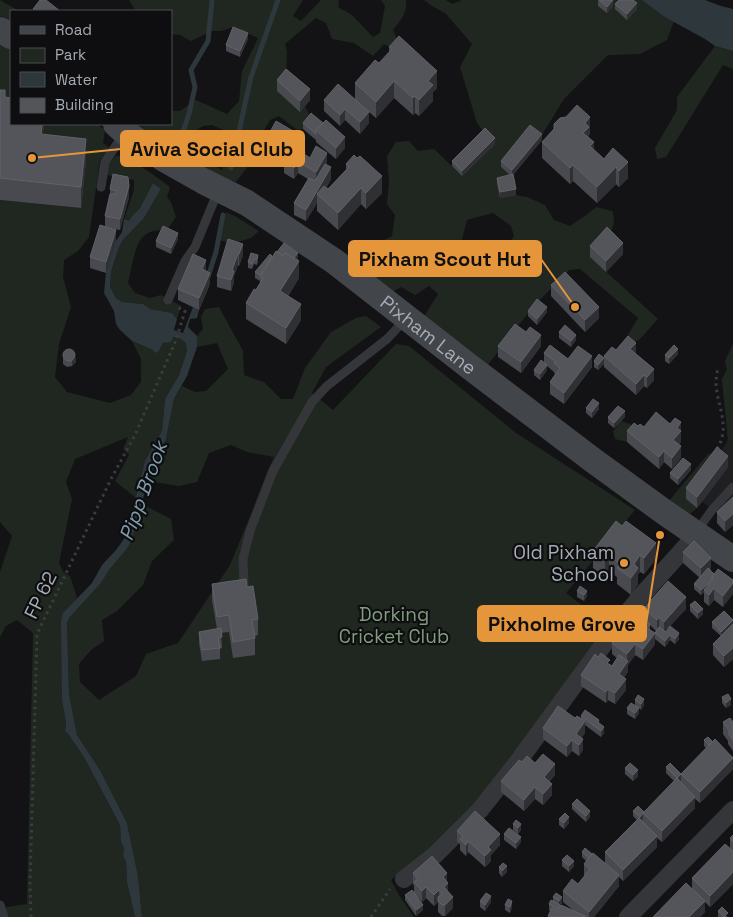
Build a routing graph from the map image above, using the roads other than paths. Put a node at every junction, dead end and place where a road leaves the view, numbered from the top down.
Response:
1 (121, 128) edge
2 (101, 187) dead end
3 (219, 188) junction
4 (168, 300) road end
5 (407, 318) junction
6 (733, 488) edge
7 (695, 533) junction
8 (733, 559) edge
9 (229, 588) edge
10 (733, 810) edge
11 (404, 880) road end
12 (0, 905) edge
13 (4, 917) edge
14 (628, 917) edge

1 - 2 lane
1 - 3 main road, Pixham Lane
3 - 4 lane
3 - 5 main road, Pixham Lane
5 - 7 main road, Pixham Lane
5 - 9 lane
6 - 7 lane
7 - 8 main road, Pixham Lane
7 - 11 street
10 - 14 street
12 - 13 lane

